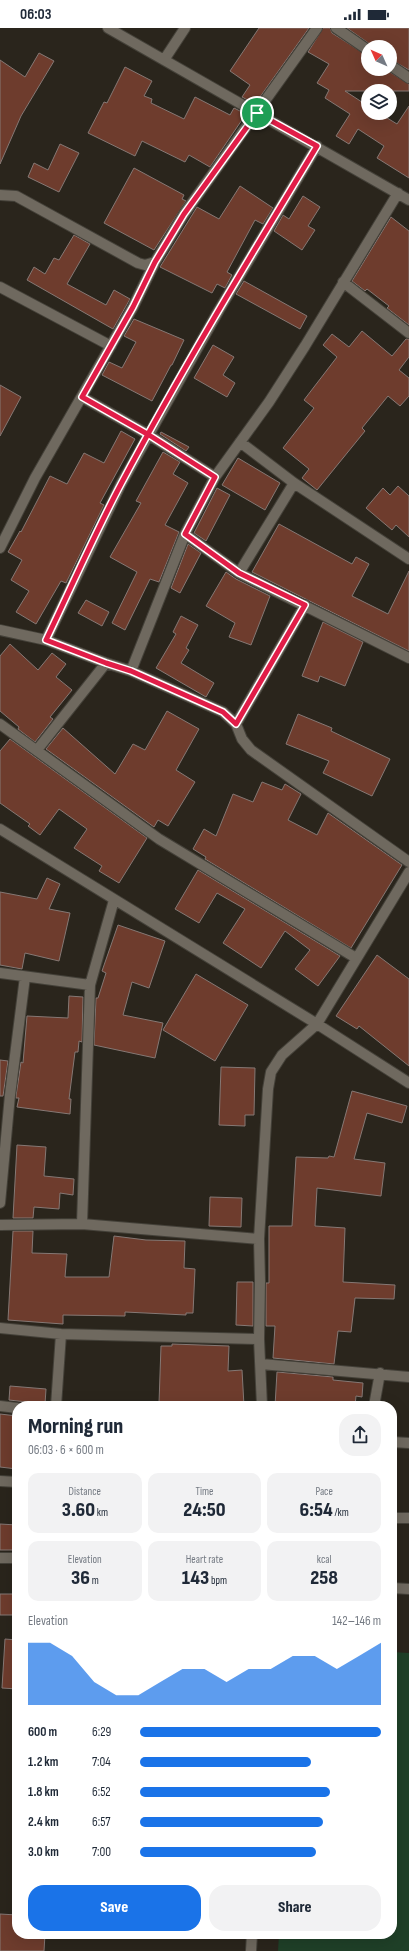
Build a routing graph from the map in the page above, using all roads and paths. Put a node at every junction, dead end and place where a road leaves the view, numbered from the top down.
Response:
1 (108, 28) edge
2 (185, 28) edge
3 (317, 28) edge
4 (336, 28) edge
5 (361, 45) edge
6 (164, 60) junction
7 (397, 70) edge
8 (409, 78) edge
9 (257, 113) junction
10 (317, 146) junction
11 (398, 193) junction
12 (0, 195) edge
13 (409, 200) edge
14 (155, 262) junction
15 (343, 282) junction
16 (0, 287) edge
17 (409, 333) edge
18 (111, 346) junction
19 (82, 397) junction
20 (149, 435) junction
21 (240, 442) junction
22 (215, 477) junction
23 (294, 483) junction
24 (185, 534) junction
25 (0, 548) edge
26 (409, 558) edge
27 (239, 573) junction
28 (305, 605) junction
29 (0, 630) edge
30 (46, 640) junction
31 (409, 658) edge
32 (106, 663) junction
33 (131, 671) junction
34 (0, 724) edge
35 (236, 724) junction
36 (37, 750) junction
37 (0, 829) edge
38 (409, 862) edge
39 (409, 872) edge
40 (114, 900) junction
41 (356, 958) junction
42 (0, 973) edge
43 (25, 977) junction
44 (90, 985) junction
45 (317, 1024) junction
46 (409, 1083) edge
47 (0, 1203) edge
48 (82, 1224) junction
49 (0, 1225) edge
50 (259, 1239) junction
51 (0, 1328) edge
52 (61, 1334) junction
53 (259, 1339) junction
54 (261, 1364) junction
55 (380, 1373) junction
56 (409, 1377) edge
57 (56, 1401) edge
58 (262, 1401) edge
59 (375, 1401) edge
60 (0, 1406) edge
61 (12, 1407) edge
62 (397, 1442) edge
63 (409, 1443) edge
64 (0, 1481) edge
65 (12, 1482) edge
66 (397, 1518) edge
67 (409, 1518) edge
68 (0, 1558) edge
69 (12, 1558) edge
70 (397, 1588) edge
71 (409, 1589) edge
72 (252, 1939) edge
73 (251, 1951) edge

1 - 6 street
2 - 6 street
3 - 9 street
4 - 5 street
6 - 9 street
7 - 8 street
9 - 10 street
9 - 14 street
10 - 11 street
10 - 20 street
11 - 13 street
11 - 15 street
12 - 14 street
14 - 18 street
15 - 17 street
15 - 21 street
16 - 18 street
18 - 19 street
19 - 20 street
19 - 25 street
20 - 22 street
20 - 30 street
21 - 22 street
21 - 23 street
22 - 24 street
23 - 26 street
23 - 27 street
24 - 27 street
24 - 33 street
27 - 28 street
28 - 31 street
28 - 35 street
29 - 30 street
30 - 32 street
32 - 33 street
32 - 36 street
33 - 35 street
34 - 36 street
35 - 38 street
36 - 41 street
37 - 40 street
39 - 41 street
40 - 44 street
40 - 45 street
41 - 45 street
42 - 43 street
43 - 44 street
43 - 47 street
44 - 48 street
45 - 46 street
45 - 50 street
48 - 49 street
48 - 50 street
50 - 53 street
51 - 52 street
52 - 53 street
52 - 57 street
53 - 54 street
54 - 55 street
54 - 58 street
55 - 56 street
55 - 59 street
60 - 61 street
62 - 63 street
64 - 65 street
66 - 67 street
68 - 69 street
70 - 71 street
72 - 73 street

